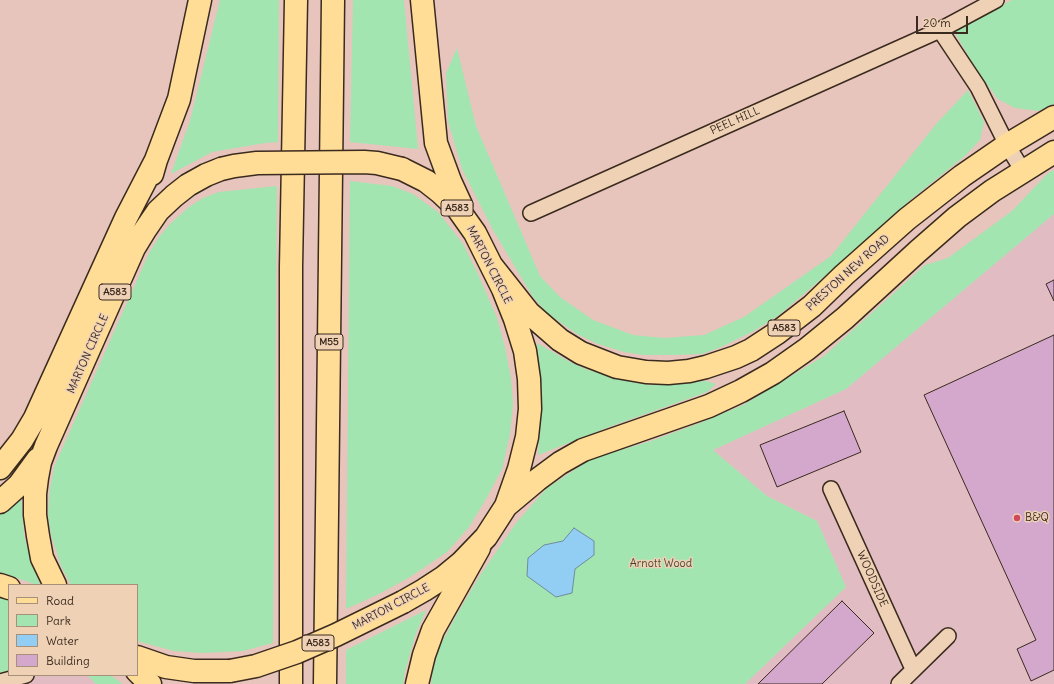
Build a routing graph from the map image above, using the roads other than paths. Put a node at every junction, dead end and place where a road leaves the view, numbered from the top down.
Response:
1 (200, 0) edge
2 (296, 0) edge
3 (333, 0) edge
4 (422, 0) edge
5 (996, 0) edge
6 (940, 30) junction
7 (1054, 117) edge
8 (1007, 145) junction
9 (1054, 152) edge
10 (156, 160) junction
11 (1024, 171) junction
12 (531, 213) dead end
13 (475, 232) junction
14 (134, 248) junction
15 (491, 265) junction
16 (46, 446) junction
17 (0, 468) edge
18 (831, 489) dead end
19 (0, 502) edge
20 (506, 506) junction
21 (486, 537) junction
22 (55, 584) edge
23 (948, 636) dead end
24 (138, 657) edge
25 (913, 669) junction
26 (138, 672) edge
27 (22, 676) edge
28 (0, 682) edge
29 (150, 684) edge
30 (290, 684) edge
31 (325, 684) edge
32 (417, 684) edge
33 (899, 684) edge

1 - 10 main road
2 - 30 main road
3 - 31 main road, M55
4 - 13 main road
5 - 6 street, PEEL HILL
6 - 8 street
6 - 12 street, PEEL HILL
7 - 8 main road, PRESTON NEW ROAD / A583
8 - 11 street
8 - 15 main road, PRESTON NEW ROAD / A583
9 - 11 main road, A583
10 - 14 main road
10 - 17 main road
11 - 20 main road, A583
13 - 14 main road, MARTON CIRCLE / A583, bridge
13 - 15 main road, MARTON CIRCLE / A583
14 - 16 main road, MARTON CIRCLE / A583
15 - 20 main road, MARTON CIRCLE / A583
16 - 19 main road, A583
16 - 22 main road, MARTON CIRCLE / A583
18 - 25 street, WOODSIDE
20 - 21 main road, MARTON CIRCLE / A583
21 - 24 main road, MARTON CIRCLE / A583, bridge
21 - 32 main road
23 - 25 street
25 - 33 street
26 - 29 main road
27 - 28 street

